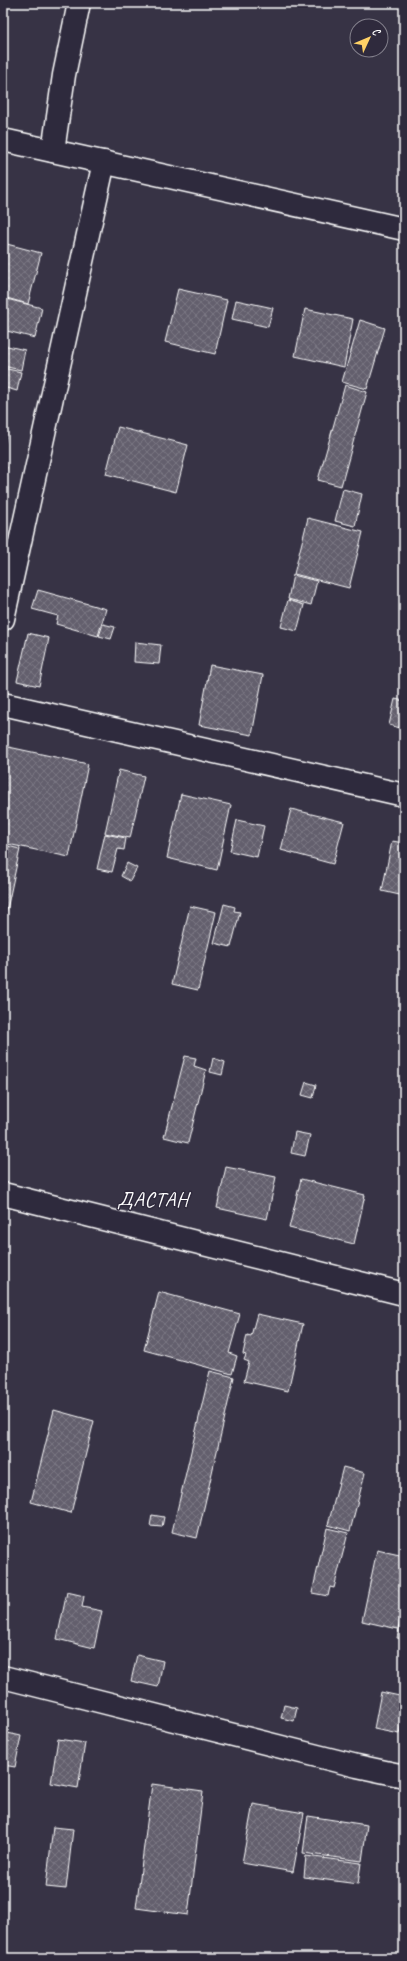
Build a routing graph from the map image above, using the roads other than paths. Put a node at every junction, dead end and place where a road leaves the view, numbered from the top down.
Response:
1 (79, 3) edge
2 (3, 140) edge
3 (53, 151) junction
4 (104, 162) junction
5 (404, 229) edge
6 (3, 619) edge
7 (3, 704) edge
8 (404, 795) edge
9 (3, 1194) edge
10 (404, 1294) edge
11 (3, 1676) edge
12 (404, 1776) edge

1 - 3 street
2 - 3 street
3 - 4 street
4 - 5 street
4 - 6 street
7 - 8 street
9 - 10 street
11 - 12 street

